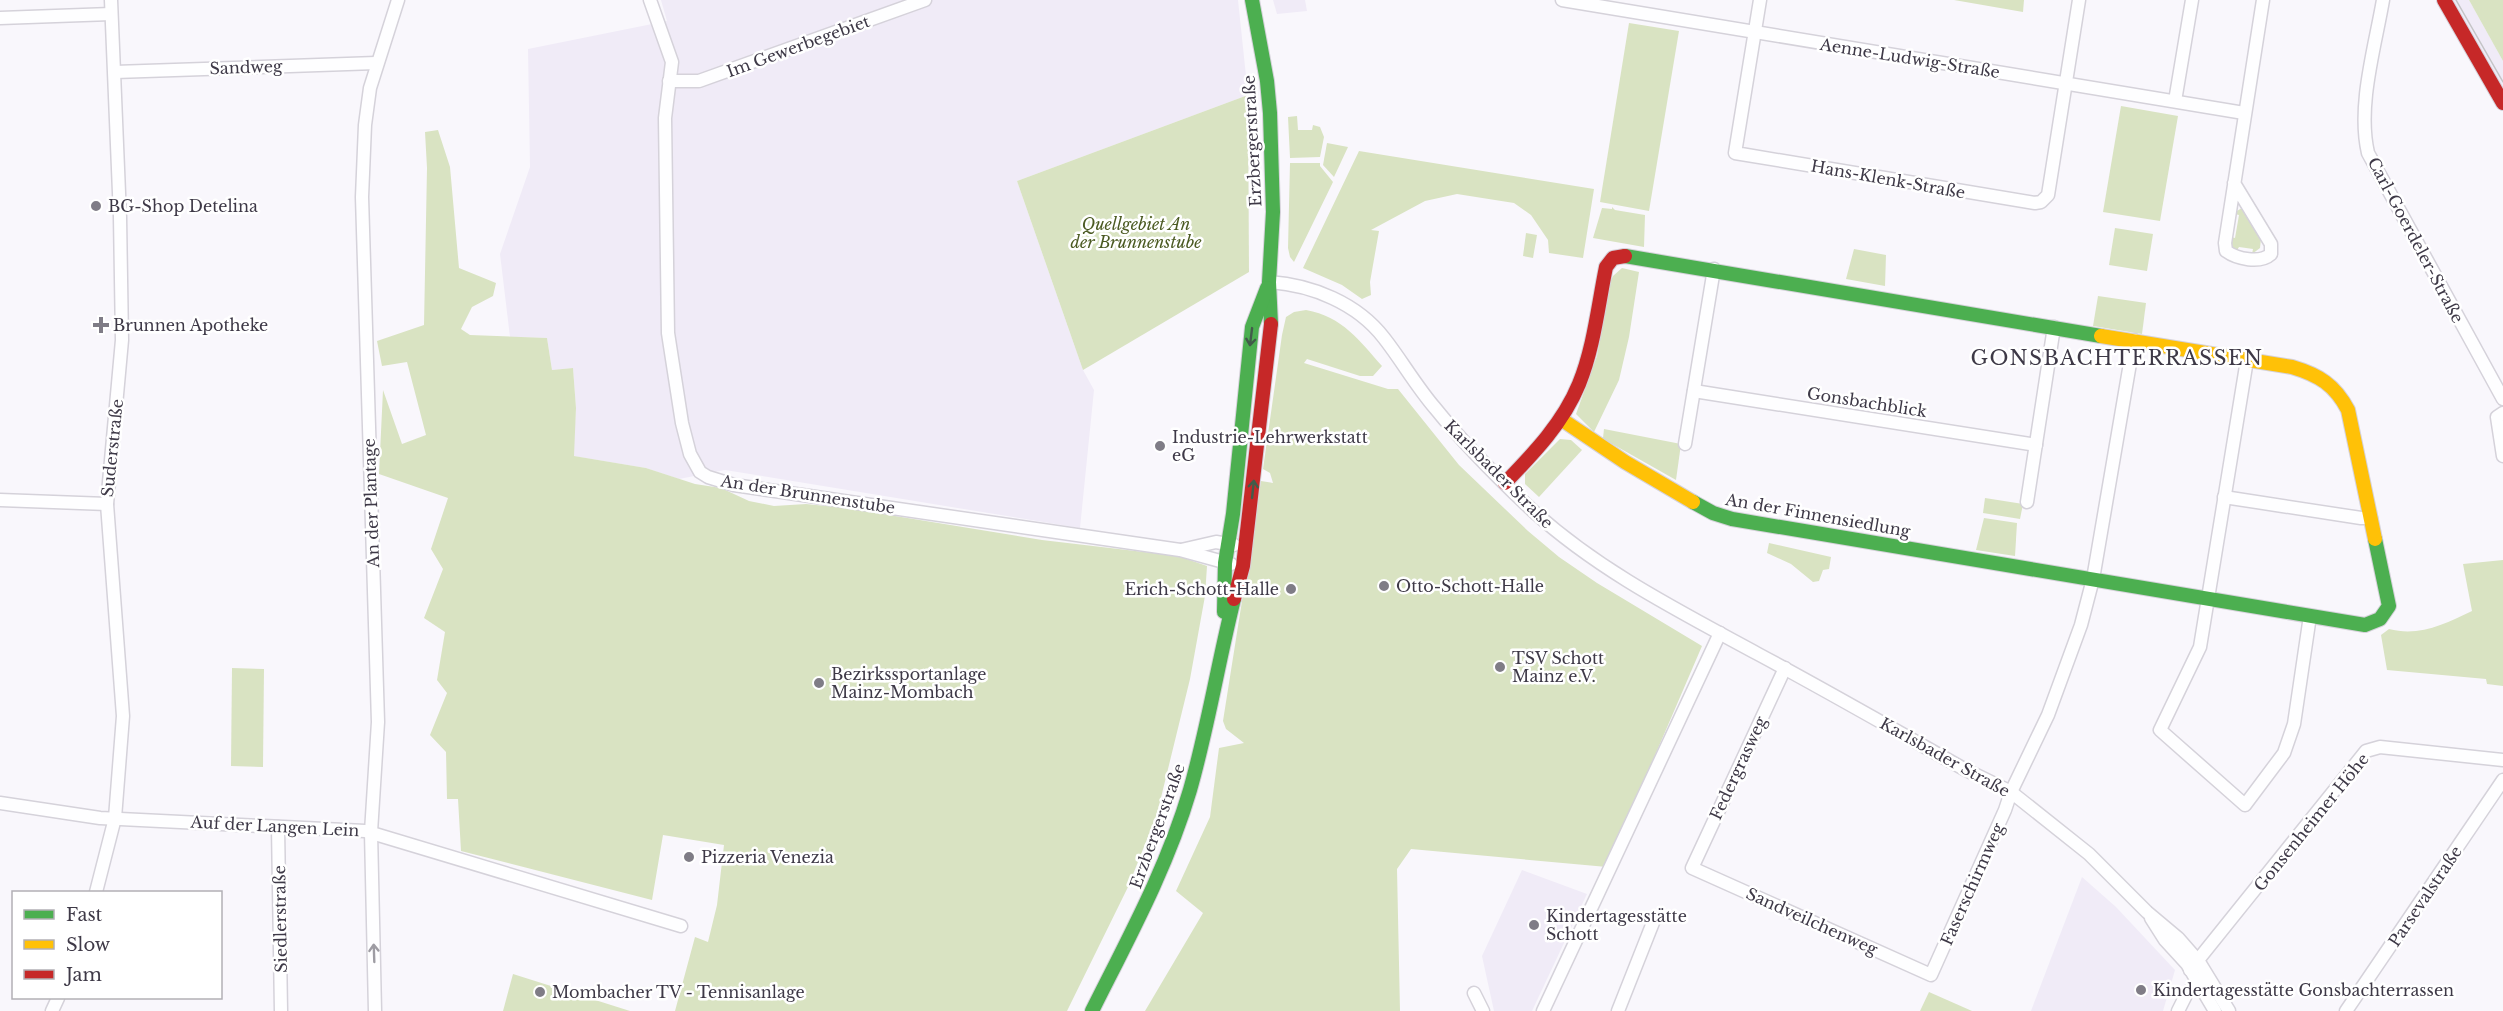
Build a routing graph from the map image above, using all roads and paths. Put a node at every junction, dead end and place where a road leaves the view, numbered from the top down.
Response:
1 (111, 0) edge
2 (398, 0) edge
3 (650, 0) edge
4 (925, 0) edge
5 (1252, 0) edge
6 (1562, 0) edge
7 (1648, 0) edge
8 (1760, 0) edge
9 (2079, 0) edge
10 (2192, 0) edge
11 (2263, 0) edge
12 (2383, 0) edge
13 (2444, 0) edge
14 (111, 14) junction
15 (1646, 14) junction
16 (0, 18) edge
17 (1755, 32) junction
18 (376, 63) junction
19 (115, 72) junction
20 (669, 81) junction
21 (2066, 83) junction
22 (2175, 101) junction
23 (2503, 103) edge
24 (2244, 113) junction
25 (2234, 183) junction
26 (1714, 269) junction
27 (1269, 282) junction
28 (2054, 327) junction
29 (2134, 340) junction
30 (2247, 360) junction
31 (1694, 391) junction
32 (2503, 399) edge
33 (2503, 413) edge
34 (1561, 419) junction
35 (1685, 444) dead end
36 (2036, 445) junction
37 (2503, 456) edge
38 (1504, 483) junction
39 (2224, 497) junction
40 (0, 500) edge
41 (2027, 502) dead end
42 (107, 504) junction
43 (2371, 518) junction
44 (1228, 544) junction
45 (1245, 547) junction
46 (1180, 550) junction
47 (1225, 563) junction
48 (1243, 566) junction
49 (2093, 579) junction
50 (2207, 600) junction
51 (2310, 616) junction
52 (1720, 633) junction
53 (1223, 642) junction
54 (1785, 668) junction
55 (2503, 760) edge
56 (2503, 780) edge
57 (2011, 792) junction
58 (0, 803) edge
59 (115, 818) junction
60 (278, 826) junction
61 (371, 832) junction
62 (1692, 868) joint
63 (96, 891) edge
64 (1654, 920) dead end
65 (681, 926) dead end
66 (2195, 966) junction
67 (1931, 975) joint
68 (2202, 979) junction
69 (1474, 993) dead end
70 (281, 1011) edge
71 (375, 1011) edge
72 (1092, 1011) edge
73 (1483, 1011) edge
74 (1543, 1011) edge
75 (1618, 1011) edge
76 (2178, 1011) edge
77 (2215, 1011) edge
78 (2229, 1011) edge
79 (2346, 1011) edge

1 - 14 street, Suderstraße
2 - 18 street, An der Plantage
3 - 20 street, An der Brunnenstube
4 - 20 street, Im Gewerbegebiet
5 - 27 street, Erzbergerstraße
6 - 15 street, Aenne-Ludwig-Straße
7 - 15 street
8 - 17 street
9 - 21 street
10 - 22 street
11 - 24 street
12 - 32 street, Carl-Goerdeler-Straße
13 - 23 street
14 - 16 street
14 - 19 street, Suderstraße
15 - 17 street, Aenne-Ludwig-Straße
17 - 21 street, Aenne-Ludwig-Straße
17 - 21 street, Hans-Klenk-Straße
18 - 19 street, Sandweg
18 - 61 street, An der Plantage
19 - 42 street, Suderstraße
20 - 46 street, An der Brunnenstube
21 - 22 street, Aenne-Ludwig-Straße
22 - 24 street, Aenne-Ludwig-Straße
24 - 25 street
25 - 25 street
26 - 28 street
26 - 31 street
26 - 34 street
27 - 38 street, Karlsbader Straße
27 -> 44 street, Erzbergerstraße
45 -> 27 street, Erzbergerstraße
28 - 29 street
28 - 36 street
29 - 30 street
29 - 49 street, Faserschirmweg
30 - 39 street
30 - 43 street
31 - 35 street
31 - 36 street, Gonsbachblick
33 - 37 street
34 - 38 street
34 - 49 street, An der Finnensiedlung
36 - 41 street
38 - 52 street, Karlsbader Straße
39 - 43 street
39 - 50 street
40 - 42 street
42 - 59 street, Suderstraße
43 - 51 street, An der Finnensiedlung
44 - 45 street, An der Brunnenstube
44 - 46 street, An der Brunnenstube
44 - 47 street, Erzbergerstraße
45 - 48 street, Erzbergerstraße
46 - 47 street, An der Brunnenstube
47 - 48 street, An der Brunnenstube
47 - 53 street, Erzbergerstraße
48 - 53 street, Erzbergerstraße
49 - 50 street, An der Finnensiedlung
49 - 57 street, Faserschirmweg
50 - 51 street, An der Finnensiedlung
50 - 51 street
52 - 54 street, Karlsbader Straße
52 - 74 street
53 - 72 street, Erzbergerstraße
54 - 57 street, Karlsbader Straße
54 - 62 street, Federgrasweg
55 - 66 street, Gonsenheimer Höhe
56 - 79 street, Parsevalstraße
57 - 66 street, Karlsbader Straße
57 - 67 street, Faserschirmweg
58 - 59 street, Auf der Langen Lein
59 - 60 street, Auf der Langen Lein
59 - 63 street, Suderstraße
60 - 61 street, Auf der Langen Lein
60 - 70 street, Siedlerstraße
61 - 65 street, Auf der Langen Lein
71 -> 61 street, An der Plantage
62 - 67 street, Sandveilchenweg
64 - 75 street
66 - 68 street, Karlsbader Straße
68 - 76 street
68 - 77 street, Karlsbader Straße
68 - 78 street, Karlsbader Straße
69 - 73 street

